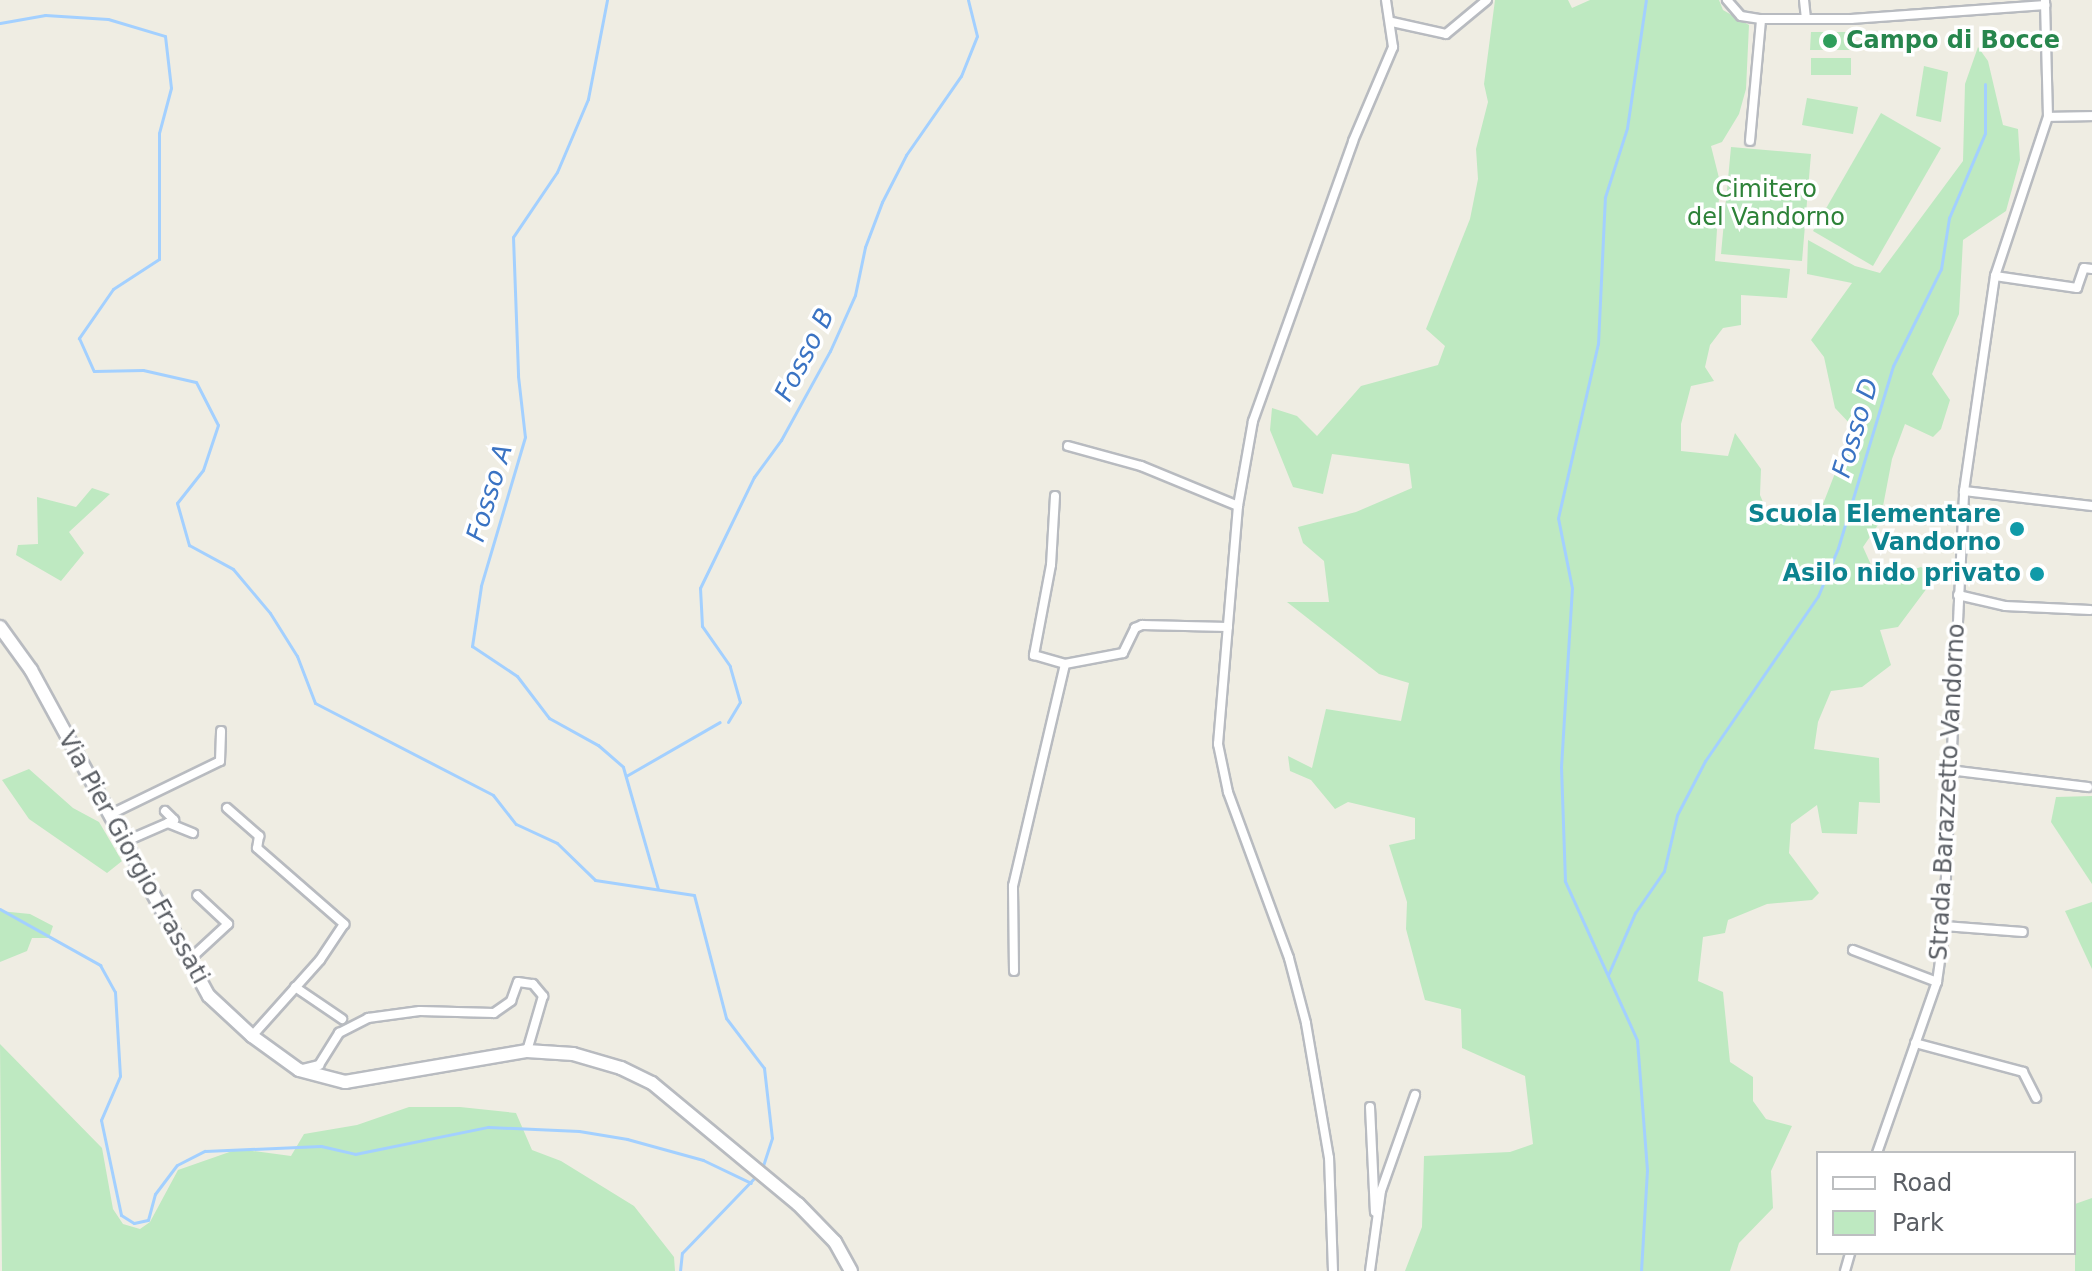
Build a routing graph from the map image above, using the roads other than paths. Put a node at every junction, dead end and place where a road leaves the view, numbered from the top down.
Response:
1 (1386, 0) edge
2 (1487, 0) edge
3 (1727, 0) edge
4 (1804, 0) edge
5 (2045, 3) edge
6 (1946, 5) edge
7 (1761, 19) junction
8 (1806, 19) junction
9 (1392, 22) junction
10 (2092, 116) edge
11 (2048, 117) junction
12 (1750, 141) dead end
13 (2092, 269) edge
14 (1995, 276) junction
15 (1068, 446) dead end
16 (1964, 491) junction
17 (1055, 496) dead end
18 (1238, 506) junction
19 (2092, 506) edge
20 (1958, 595) junction
21 (2090, 610) edge
22 (0, 627) edge
23 (1228, 627) junction
24 (1065, 664) junction
25 (221, 731) dead end
26 (1949, 770) junction
27 (2088, 787) dead end
28 (227, 808) dead end
29 (165, 811) dead end
30 (109, 815) junction
31 (168, 823) junction
32 (193, 833) dead end
33 (124, 842) junction
34 (197, 895) dead end
35 (1944, 926) junction
36 (2023, 932) dead end
37 (1853, 950) dead end
38 (189, 960) junction
39 (1014, 971) dead end
40 (1937, 982) junction
41 (295, 987) junction
42 (342, 1019) dead end
43 (252, 1036) junction
44 (1915, 1043) junction
45 (527, 1051) junction
46 (295, 1068) junction
47 (1415, 1095) dead end
48 (2036, 1098) dead end
49 (1370, 1107) dead end
50 (1878, 1151) edge
51 (1375, 1213) junction
52 (851, 1271) edge
53 (1333, 1271) edge
54 (1370, 1271) edge

1 - 9 street
2 - 9 street
3 - 7 street
4 - 8 street
5 - 6 street
5 - 11 street, Strada Barazzetto Vandorno
6 - 8 street
7 - 8 street
7 - 12 street
9 - 18 street
10 - 11 street
11 - 14 street, Strada Barazzetto Vandorno
13 - 14 street
14 - 16 street, Strada Barazzetto Vandorno
15 - 18 street
16 - 19 street
16 - 20 street, Strada Barazzetto Vandorno
17 - 24 street
18 - 23 street
20 - 21 street
20 - 26 street, Strada Barazzetto Vandorno
22 - 30 street, Via Pier Giorgio Frassati
23 - 24 street
23 - 53 street
24 - 39 street
25 - 30 street
26 - 27 street
26 - 35 street, Strada Barazzetto Vandorno
28 - 41 street
29 - 31 street
30 - 33 street, Via Pier Giorgio Frassati
31 - 32 street
31 - 33 street
33 - 38 street, Via Pier Giorgio Frassati
34 - 38 street
35 - 36 street
35 - 40 street, Strada Barazzetto Vandorno
37 - 40 street
38 - 43 street, Via Pier Giorgio Frassati
40 - 44 street, Strada Barazzetto Vandorno
41 - 42 street
41 - 43 street
43 - 46 street, Via Pier Giorgio Frassati
44 - 48 street
44 - 50 street, Strada Barazzetto Vandorno
45 - 46 street
45 - 46 street
45 - 52 street
47 - 51 street
49 - 51 street
51 - 54 street

